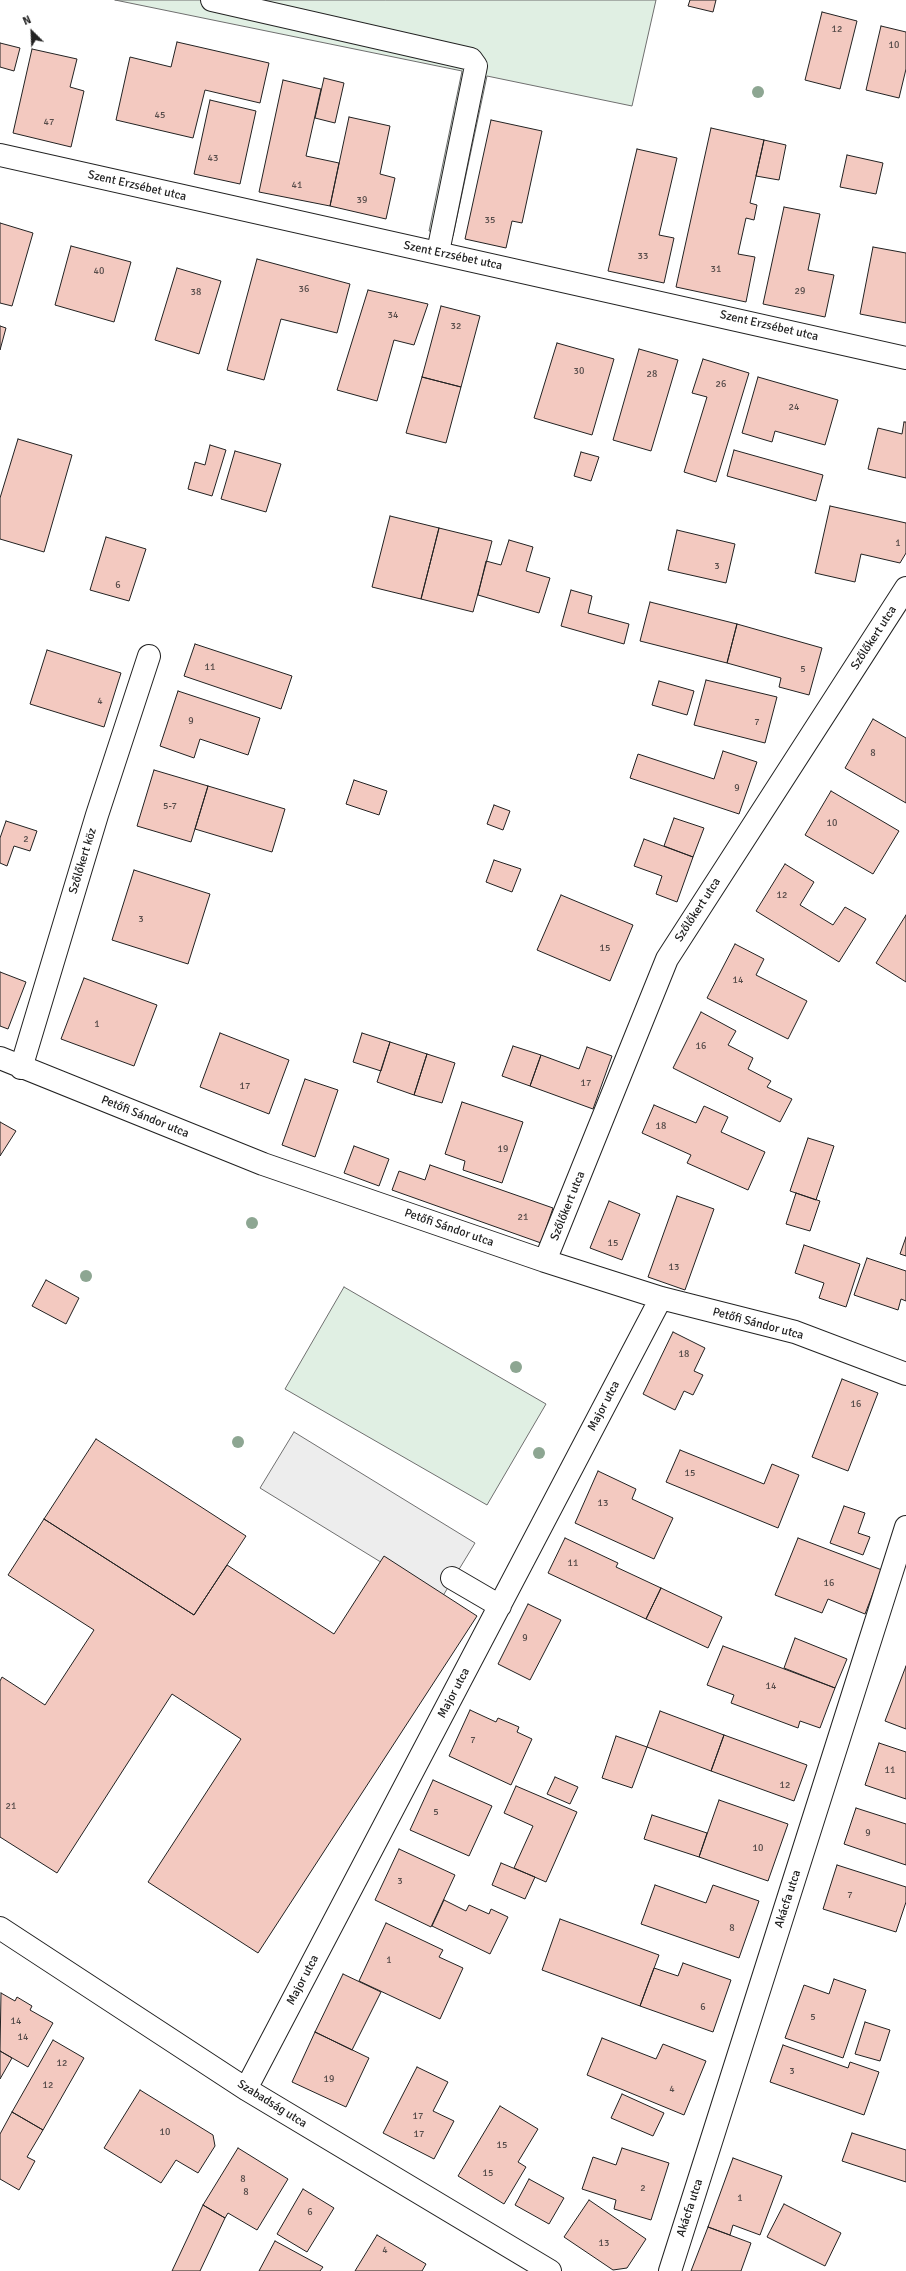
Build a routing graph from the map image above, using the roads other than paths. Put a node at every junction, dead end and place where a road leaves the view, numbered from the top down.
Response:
1 (212, 0) edge
2 (0, 155) edge
3 (438, 252) junction
4 (906, 358) edge
5 (906, 588) edge
6 (149, 656) dead end
7 (0, 1058) edge
8 (21, 1068) junction
9 (545, 1261) junction
10 (661, 1298) junction
11 (906, 1374) edge
12 (906, 1527) edge
13 (452, 1578) dead end
14 (500, 1606) junction
15 (0, 1928) edge
16 (246, 2089) junction
17 (550, 2271) edge
18 (670, 2271) edge

1 - 3 street
2 - 3 street, Szent Erzsébet utca
3 - 4 street, Szent Erzsébet utca
5 - 9 street, Szőlőkert utca
6 - 8 street, Szőlőkert köz
7 - 8 street, Petőfi Sándor utca
8 - 9 street, Petőfi Sándor utca
9 - 10 street, Petőfi Sándor utca
10 - 11 street, Petőfi Sándor utca
10 - 14 street, Major utca
12 - 18 street, Akácfa utca
13 - 14 street
14 - 16 street, Major utca
15 - 16 street, Szabadság utca
16 - 17 street, Szabadság utca

